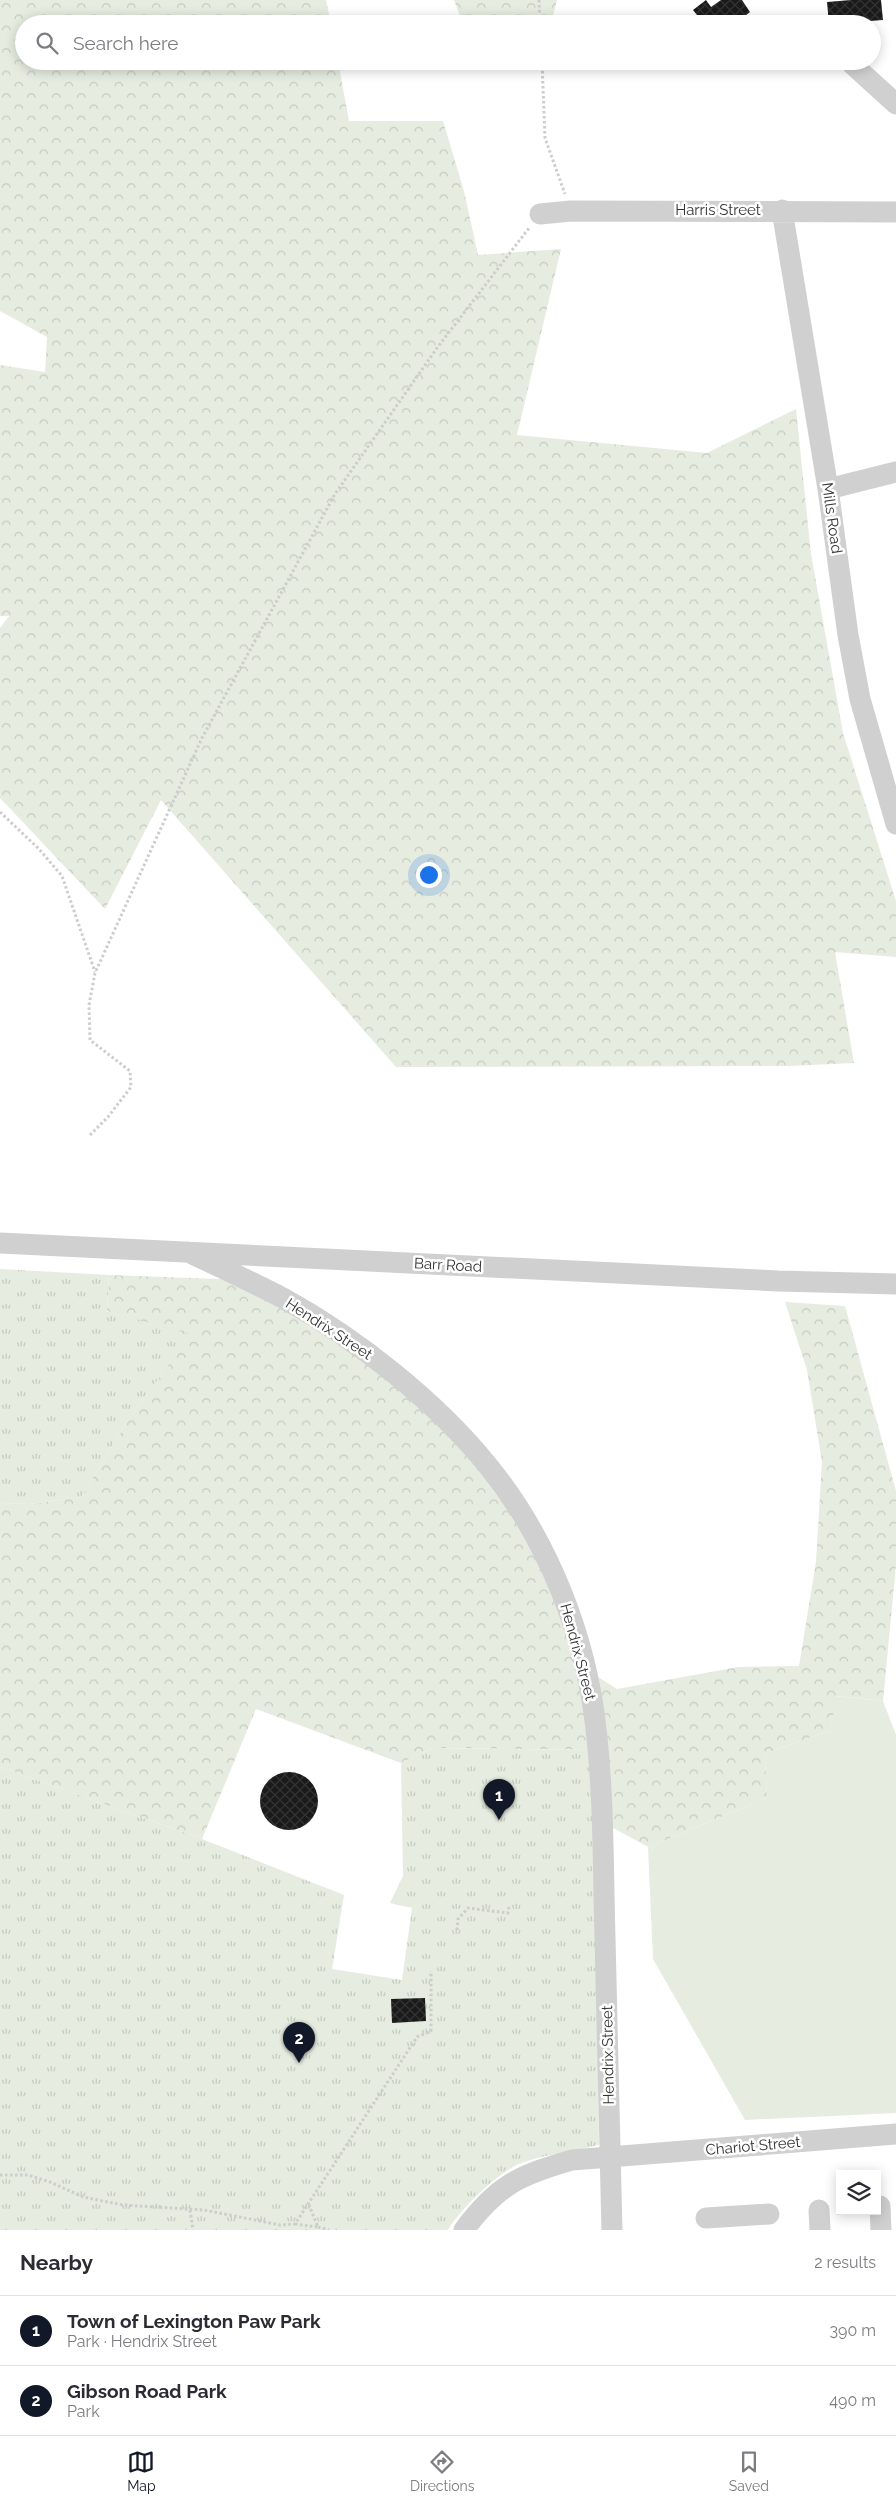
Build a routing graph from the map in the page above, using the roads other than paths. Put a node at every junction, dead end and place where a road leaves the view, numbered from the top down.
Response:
1 (859, 70) edge
2 (896, 104) edge
3 (782, 210) junction
4 (896, 212) edge
5 (540, 214) road end
6 (896, 472) edge
7 (828, 489) junction
8 (896, 824) edge
9 (0, 1243) edge
10 (188, 1252) junction
11 (896, 1284) edge
12 (896, 2134) edge
13 (610, 2157) junction
14 (769, 2214) dead end
15 (880, 2215) edge
16 (706, 2218) dead end
17 (464, 2230) edge
18 (612, 2230) edge
19 (881, 2230) edge

1 - 2 street
3 - 4 street, Harris Street
3 - 5 street, Harris Street
3 - 7 street, Mills Road
6 - 7 street
7 - 8 street, Mills Road
9 - 10 street, Barr Road
10 - 11 street, Barr Road
10 - 13 street, Hendrix Street
12 - 13 street, Chariot Street
13 - 17 street, Chariot Street
13 - 18 street, Hendrix Street
14 - 16 street
15 - 19 street

